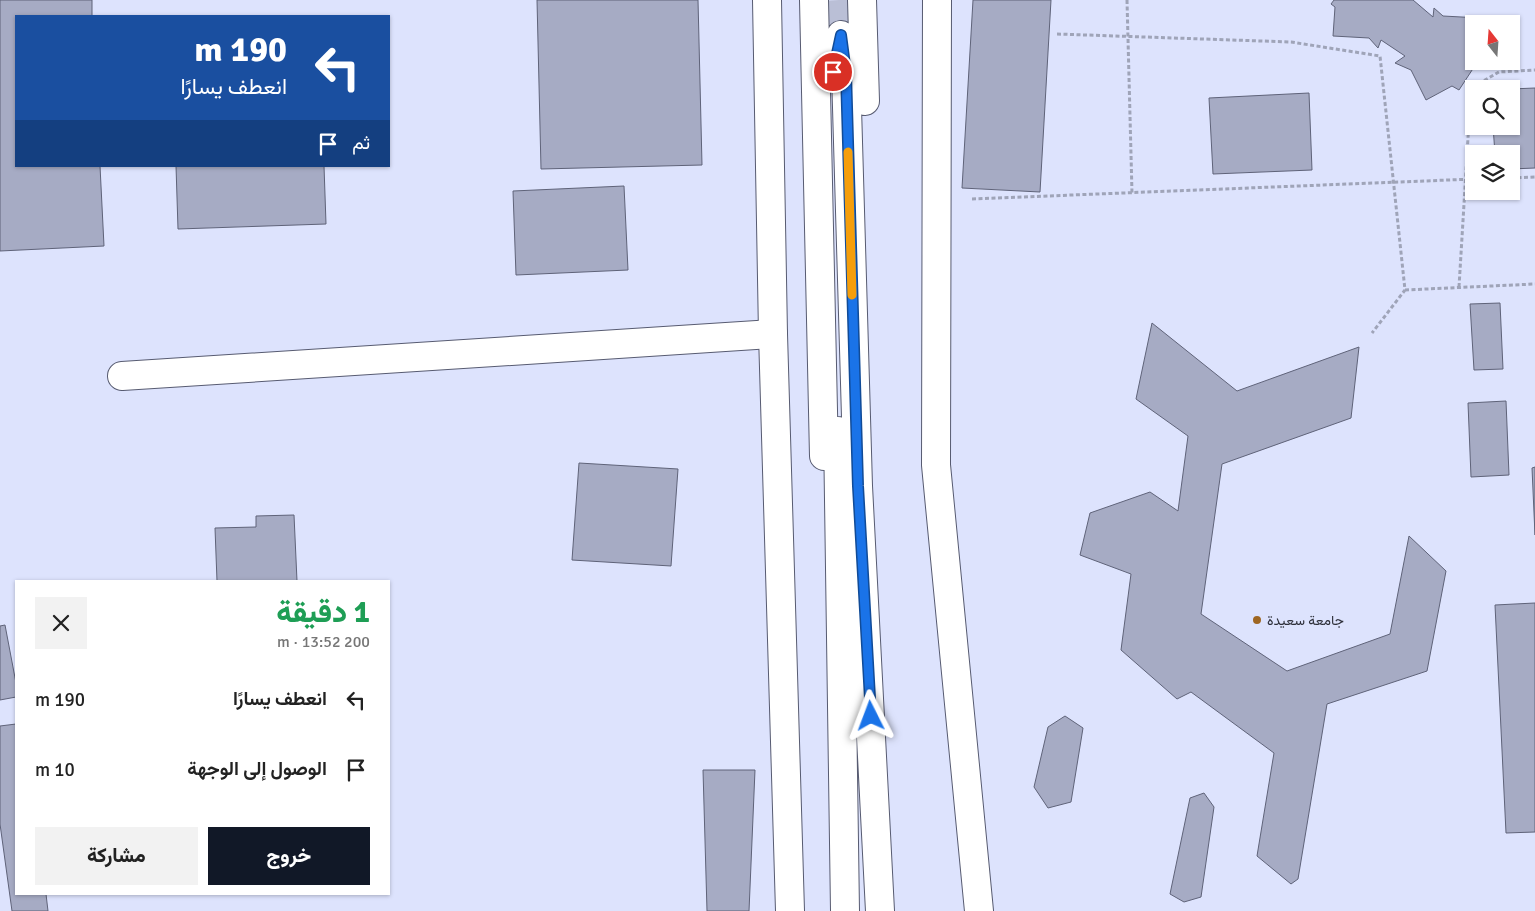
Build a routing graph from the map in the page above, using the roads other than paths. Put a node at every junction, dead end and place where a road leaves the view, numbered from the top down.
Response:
1 (767, 0) edge
2 (814, 0) edge
3 (862, 0) edge
4 (937, 0) edge
5 (773, 334) junction
6 (122, 376) dead end
7 (877, 832) junction
8 (843, 838) junction
9 (790, 911) edge
10 (845, 911) edge
11 (880, 911) edge
12 (979, 911) edge

1 - 5 main road
2 - 8 main road
3 - 7 main road
4 - 12 main road
5 - 6 main road
5 - 9 main road
7 - 8 main road
7 - 11 main road
8 - 10 main road

